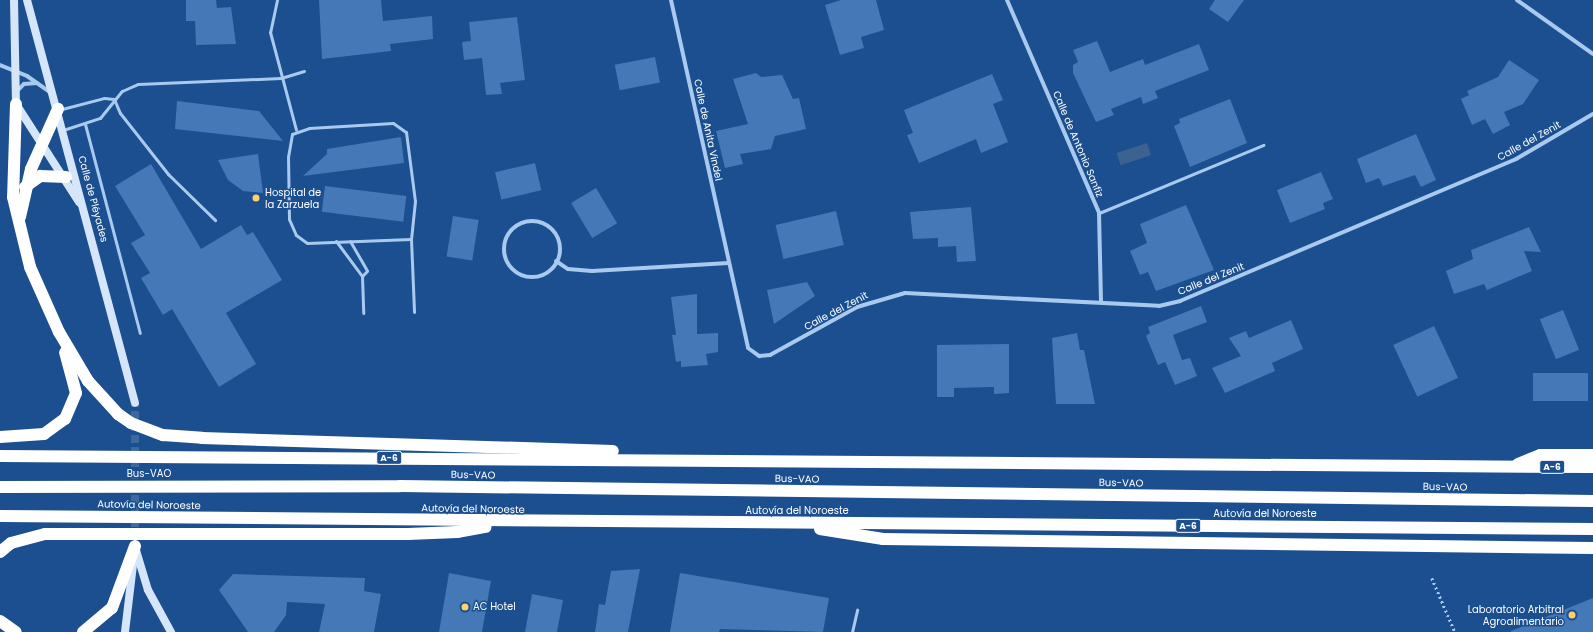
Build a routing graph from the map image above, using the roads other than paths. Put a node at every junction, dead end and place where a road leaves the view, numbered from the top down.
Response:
1 (14, 0) edge
2 (28, 0) edge
3 (277, 0) edge
4 (672, 0) edge
5 (1007, 0) edge
6 (1517, 0) edge
7 (1593, 54) edge
8 (0, 65) edge
9 (12, 70) junction
10 (304, 71) dead end
11 (281, 78) junction
12 (41, 84) junction
13 (53, 95) junction
14 (15, 99) junction
15 (114, 99) junction
16 (58, 110) junction
17 (1593, 114) edge
18 (85, 124) junction
19 (63, 130) junction
20 (296, 130) junction
21 (42, 143) junction
22 (1264, 145) dead end
23 (66, 177) junction
24 (25, 187) junction
25 (1099, 213) junction
26 (88, 219) junction
27 (215, 220) dead end
28 (20, 237) junction
29 (411, 239) junction
30 (350, 241) junction
31 (336, 242) junction
32 (556, 261) junction
33 (729, 263) junction
34 (362, 276) junction
35 (1101, 302) junction
36 (414, 312) dead end
37 (363, 313) dead end
38 (59, 332) junction
39 (140, 333) dead end
40 (748, 348) joint
41 (136, 403) tunnel mouth
42 (0, 437) edge
43 (1593, 455) edge
44 (0, 456) edge
45 (778, 460) junction
46 (1511, 466) junction
47 (1593, 467) edge
48 (0, 486) edge
49 (1593, 501) edge
50 (0, 516) edge
51 (509, 522) junction
52 (784, 522) junction
53 (1593, 529) edge
54 (135, 546) junction
55 (1593, 548) edge
56 (0, 552) edge
57 (857, 610) dead end
58 (0, 621) edge
59 (16, 632) edge
60 (84, 632) edge
61 (126, 632) edge
62 (171, 632) edge
63 (852, 632) edge

1 - 9 main road
2 - 13 main road, Calle de Pléyades
3 - 11 lane
4 - 33 street, Calle de Anita Vindel
5 - 25 street, Calle de Antonio Sanfiz
6 - 7 street
8 - 9 street
9 - 12 street
9 - 14 main road
10 - 11 lane
11 - 15 lane
11 - 20 lane
12 - 13 street
12 - 14 street
13 - 16 main road, Calle de Pléyades
14 - 21 main road
14 - 28 highway
15 - 16 lane
15 - 18 lane
15 - 27 lane
16 - 19 main road, Calle de Pléyades
16 - 21 highway
17 - 35 street, Calle del Zenit
18 - 19 lane
18 - 39 lane
19 - 26 main road, Calle de Pléyades
20 - 29 lane
20 - 31 lane
21 - 23 main road
21 - 24 highway
22 - 25 lane
23 - 24 highway
23 - 26 main road
24 - 28 highway
25 - 35 street, Calle de Antonio Sanfiz
26 - 41 main road, Calle de Pléyades
28 - 38 highway
29 - 30 lane
29 - 36 lane
30 - 31 lane
30 - 34 lane
31 - 34 lane
32 - 32 street
32 - 33 street
33 - 40 street, Calle de Anita Vindel
34 - 37 lane
35 - 40 street, Calle del Zenit
38 - 42 highway
38 - 45 highway
43 - 46 highway
44 - 45 highway, A-6
45 - 46 highway, A-6
46 - 47 highway, A-6
48 - 49 highway, Bus-VAO
50 - 51 highway, Autovía del Noroeste / A-6
51 - 52 highway, Autovía del Noroeste / A-6
51 - 56 highway
52 - 53 highway, Autovía del Noroeste / A-6
52 - 55 highway
54 - 60 highway
54 - 61 main road
54 - 62 main road
57 - 63 lane
58 - 59 highway

